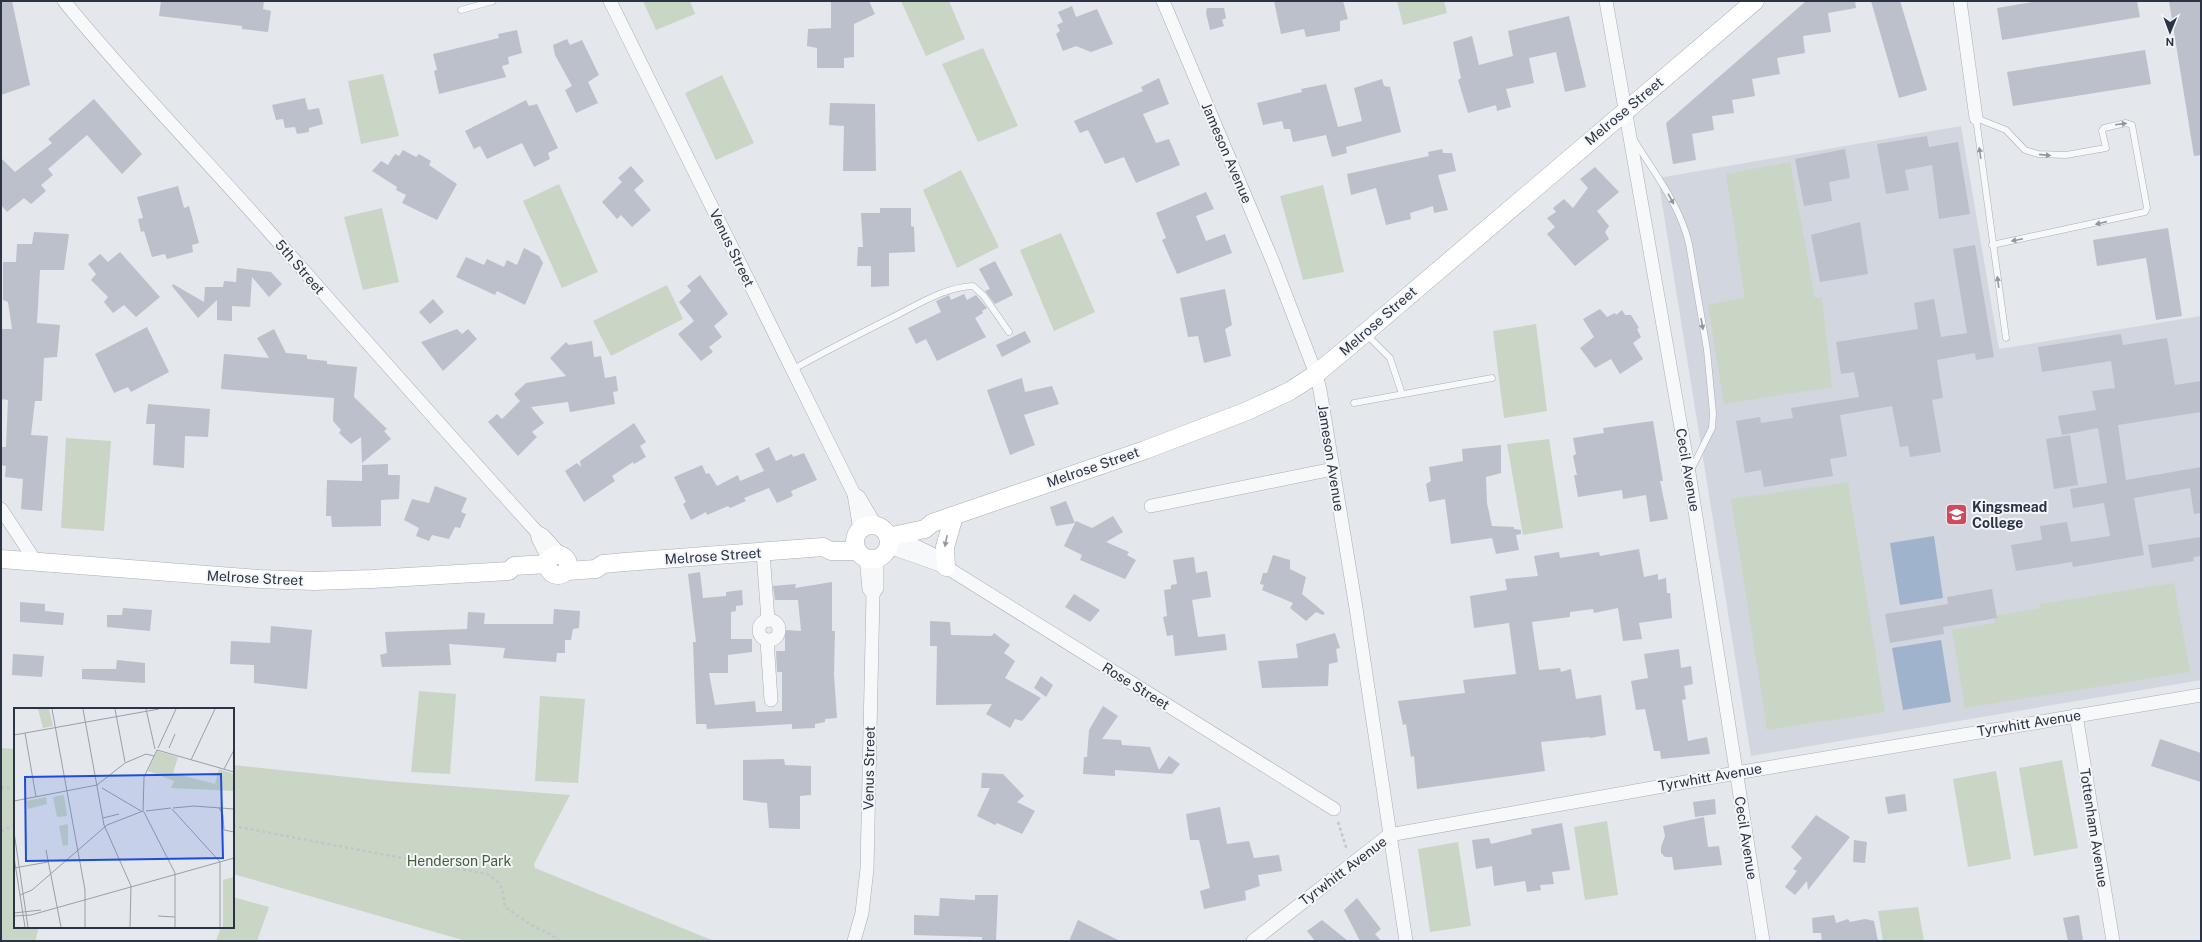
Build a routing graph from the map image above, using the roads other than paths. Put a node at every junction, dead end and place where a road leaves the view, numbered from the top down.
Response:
1 (64, 1) edge
2 (493, 1) edge
3 (610, 1) edge
4 (1163, 1) edge
5 (1606, 1) edge
6 (1755, 1) edge
7 (1960, 1) edge
8 (461, 10) dead end
9 (1624, 111) junction
10 (1976, 118) junction
11 (1628, 131) junction
12 (1992, 245) junction
13 (1009, 332) dead end
14 (1364, 333) junction
15 (2006, 338) dead end
16 (792, 370) junction
17 (1316, 374) junction
18 (1492, 378) dead end
19 (1402, 394) junction
20 (1354, 403) dead end
21 (1333, 468) junction
22 (1689, 473) junction
23 (1151, 506) dead end
24 (1, 509) edge
25 (954, 516) junction
26 (874, 542) junction
27 (763, 552) junction
28 (1, 559) edge
29 (36, 562) junction
30 (557, 564) junction
31 (942, 565) junction
32 (2201, 695) edge
33 (771, 700) dead end
34 (2076, 715) junction
35 (1736, 772) junction
36 (1334, 809) road end
37 (1388, 835) junction
38 (854, 941) edge
39 (1253, 941) edge
40 (1406, 941) edge
41 (1763, 941) edge
42 (2113, 941) edge

1 - 30 street, 5th Street
2 - 8 lane
3 - 16 street, Venus Street
4 - 17 street, Jameson Avenue
5 - 9 street, Cecil Avenue
6 - 9 street, Melrose Street
7 - 10 street
9 - 11 street, Cecil Avenue
9 - 14 street, Melrose Street
12 -> 10 lane
10 -> 12 lane
11 - 22 street, Cecil Avenue
11 -> 22 lane
15 -> 12 lane
13 - 16 lane
14 - 17 street, Melrose Street
14 - 19 lane
16 - 26 street, Venus Street
17 - 21 street, Jameson Avenue
17 - 25 street, Melrose Street
18 - 19 lane
19 - 20 lane
21 - 23 street
21 - 37 street, Jameson Avenue
22 - 35 street, Cecil Avenue
24 - 29 street
25 - 26 street, Melrose Street
25 -> 31 street
26 - 27 street, Melrose Street
26 - 31 street, Rose Street
26 - 38 street, Venus Street
27 - 30 street, Melrose Street
27 - 33 street
28 - 29 street, Melrose Street
29 - 30 street, Melrose Street
31 - 36 street, Rose Street
32 - 34 street, Tyrwhitt Avenue
34 - 35 street, Tyrwhitt Avenue
34 - 42 street, Tottenham Avenue
35 - 37 street, Tyrwhitt Avenue
35 - 41 street, Cecil Avenue
37 - 39 street, Tyrwhitt Avenue
37 - 40 street, Jameson Avenue

